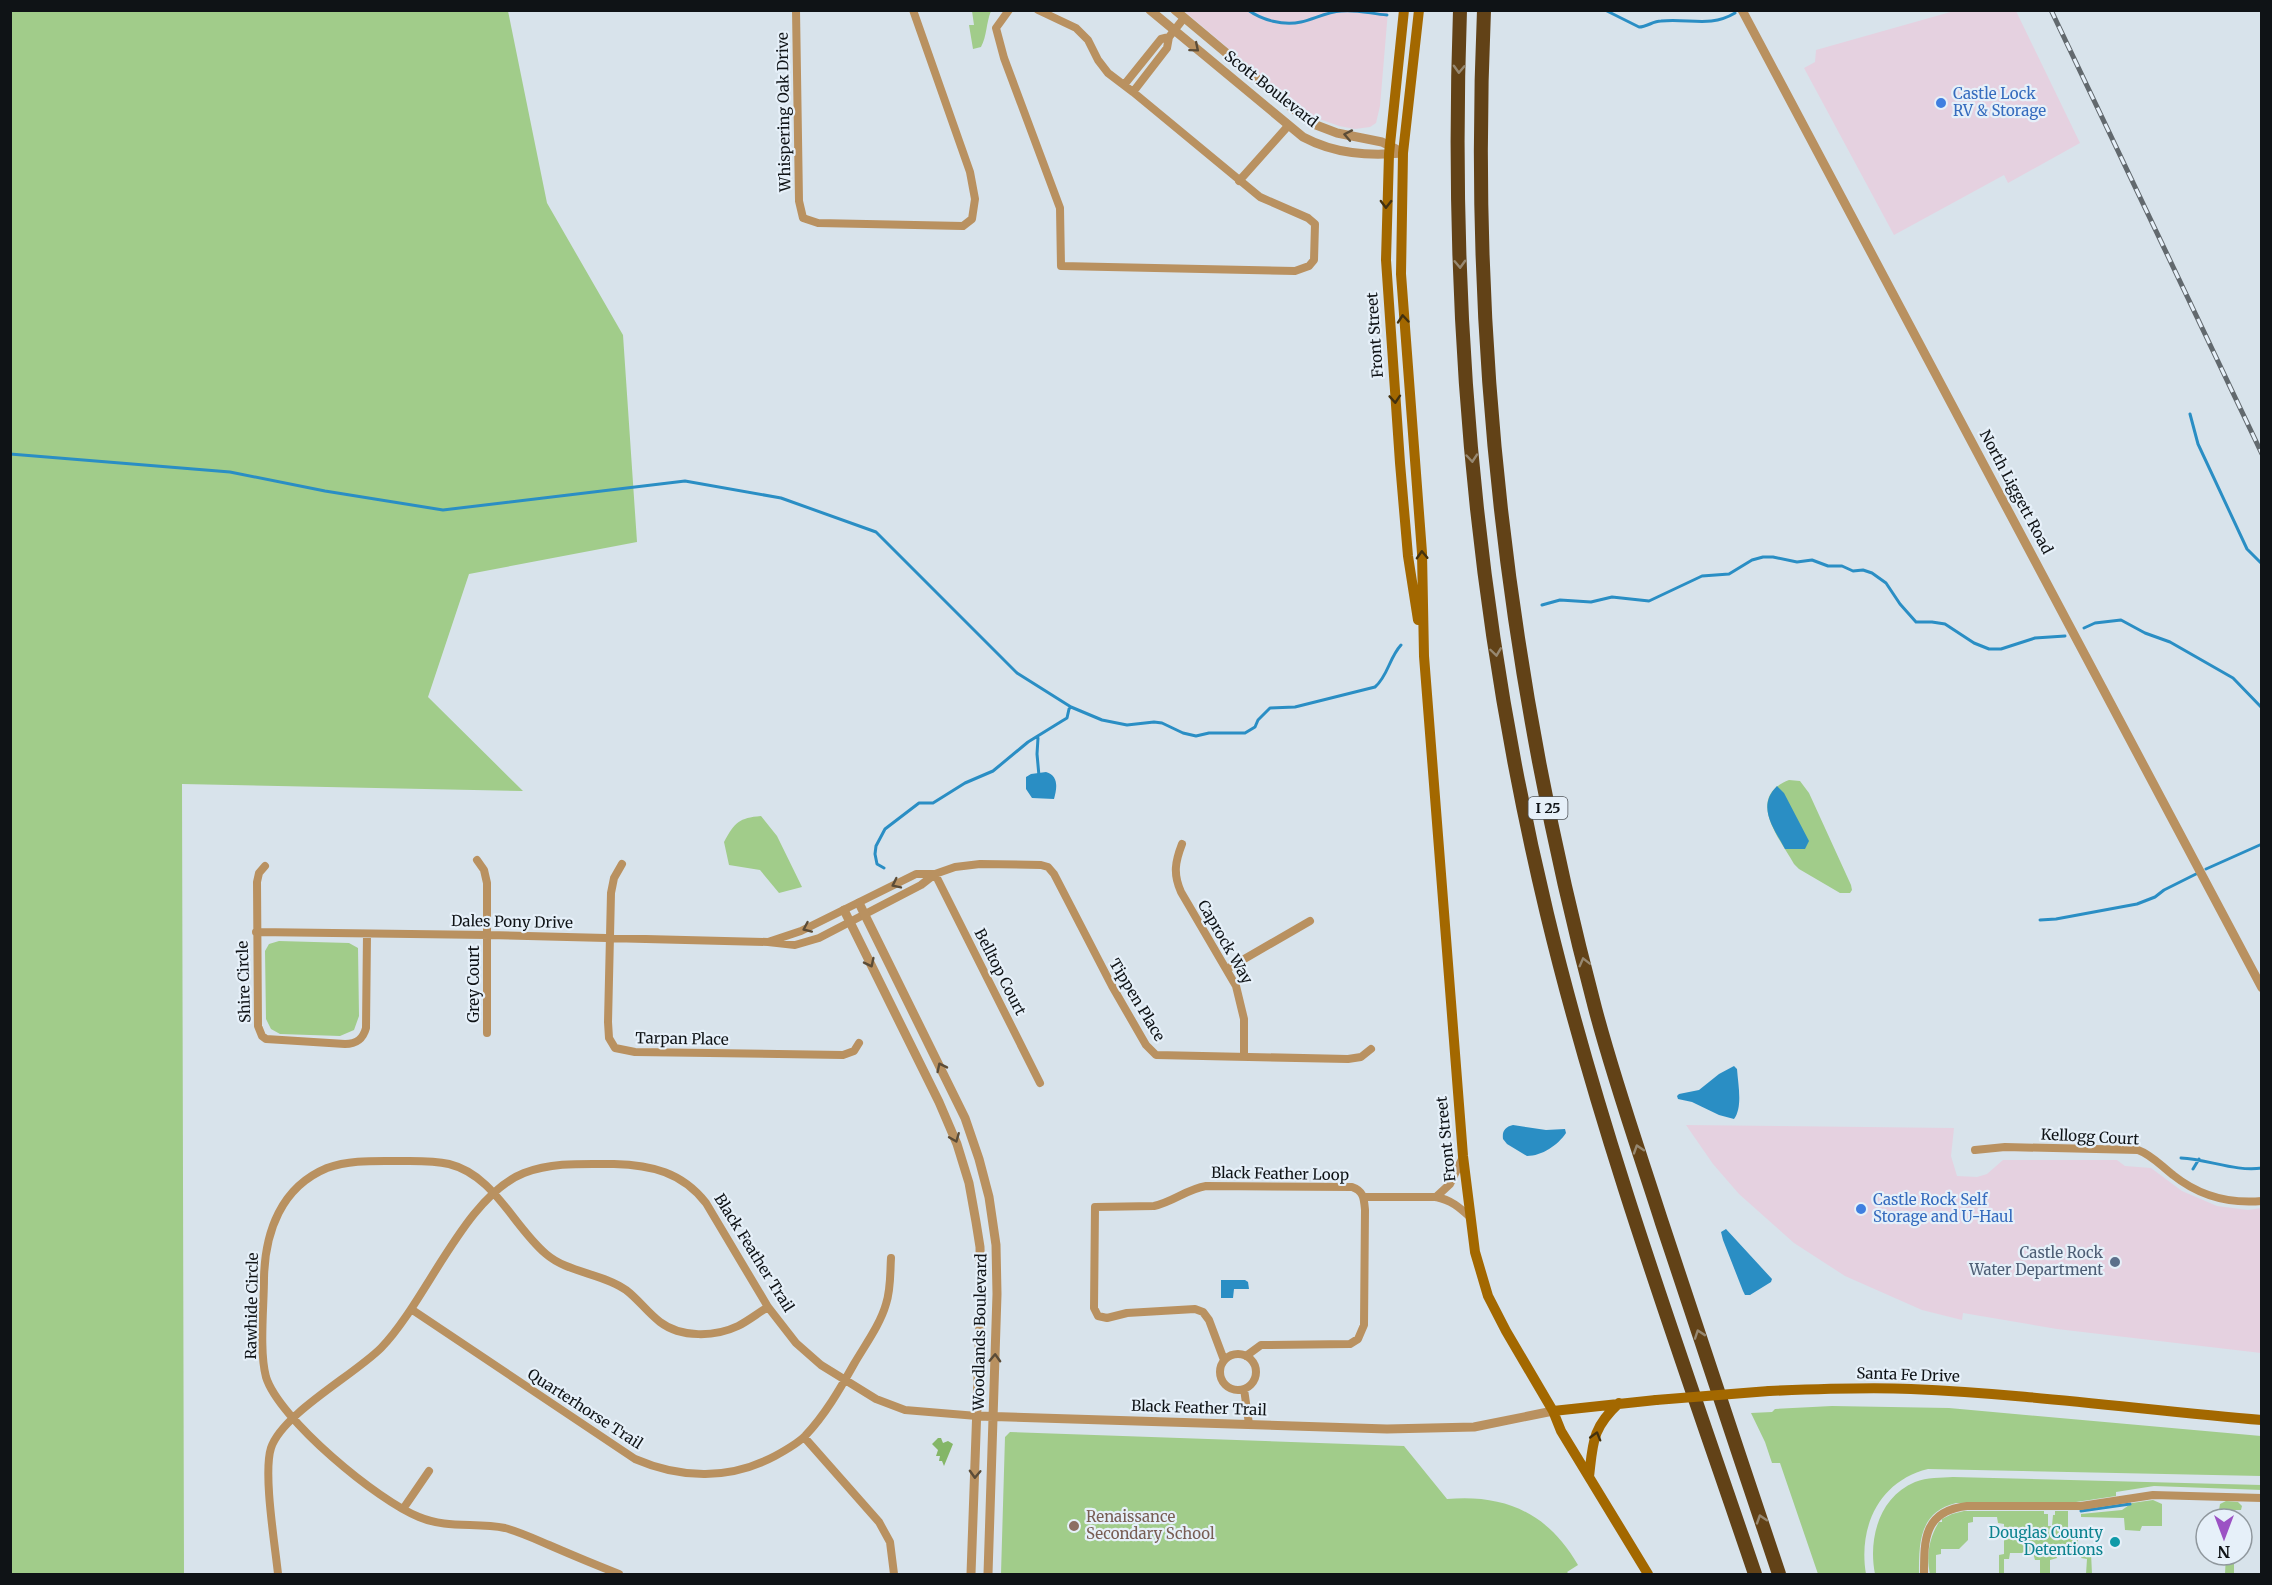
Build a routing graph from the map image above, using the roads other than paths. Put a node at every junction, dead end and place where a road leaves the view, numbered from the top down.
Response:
1 (796, 10) edge
2 (913, 10) edge
3 (1009, 10) edge
4 (1038, 10) edge
5 (1150, 10) edge
6 (1175, 10) edge
7 (1404, 10) edge
8 (1419, 10) edge
9 (1460, 10) edge
10 (1484, 10) edge
11 (1742, 10) edge
12 (1184, 18) junction
13 (1172, 34) junction
14 (1124, 85) junction
15 (1133, 92) junction
16 (1288, 126) junction
17 (1389, 150) junction
18 (1403, 153) junction
19 (1239, 181) junction
20 (1424, 656) junction
21 (1182, 844) dead end
22 (477, 860) dead end
23 (622, 864) dead end
24 (265, 866) dead end
25 (935, 874) junction
26 (859, 903) junction
27 (844, 910) junction
28 (865, 915) junction
29 (1310, 921) dead end
30 (850, 923) junction
31 (256, 932) junction
32 (367, 934) junction
33 (488, 935) junction
34 (609, 938) junction
35 (768, 942) junction
36 (1227, 969) junction
37 (2262, 988) edge
38 (487, 1033) dead end
39 (859, 1043) dead end
40 (1371, 1049) dead end
41 (1244, 1057) junction
42 (1040, 1083) dead end
43 (1975, 1150) dead end
44 (1463, 1156) junction
45 (494, 1194) junction
46 (1364, 1197) junction
47 (1436, 1197) junction
48 (2262, 1201) edge
49 (1470, 1217) junction
50 (891, 1258) dead end
51 (768, 1307) junction
52 (411, 1309) junction
53 (1246, 1356) junction
54 (1224, 1360) junction
55 (845, 1380) junction
56 (1244, 1389) junction
57 (1620, 1403) junction
58 (1552, 1411) junction
59 (976, 1416) junction
60 (993, 1416) junction
61 (293, 1417) junction
62 (2262, 1420) edge
63 (1249, 1424) junction
64 (804, 1437) junction
65 (429, 1471) dead end
66 (1589, 1477) junction
67 (2262, 1498) edge
68 (403, 1509) junction
69 (278, 1575) edge
70 (619, 1575) edge
71 (894, 1575) edge
72 (971, 1575) edge
73 (988, 1575) edge
74 (1648, 1575) edge
75 (1755, 1575) edge
76 (1779, 1575) edge
77 (1924, 1575) edge

1 - 2 street, Whispering Oak Drive
3 - 19 street
4 - 14 street
5 - 13 street, Scott Boulevard
6 - 12 street, Scott Boulevard
7 - 17 main road, Front Street
8 - 18 main road, Front Street
9 -> 75 highway, I 25
76 -> 10 highway, I 25
11 - 37 street, North Liggett Road
12 - 13 street
17 -> 12 street, Scott Boulevard
13 - 14 street
13 - 15 street
13 -> 16 street, Scott Boulevard
14 - 15 street
15 - 19 street
16 - 17 street, Scott Boulevard
16 - 19 street
17 - 18 street, Scott Boulevard
17 -> 20 main road, Front Street
20 -> 18 main road, Front Street
20 - 44 main road, Front Street
21 - 36 street, Caprock Way
22 - 33 street, Grey Court
23 - 34 street, Tarpan Place
24 - 31 street, Shire Circle
25 -> 26 street, Tippen Place
25 - 28 street, Tippen Place
25 - 41 street, Tippen Place
25 - 42 street, Belltop Court
26 - 27 street, Tippen Place
26 - 28 street, Woodlands Boulevard
27 - 30 street, Woodlands Boulevard
27 -> 35 street, Dales Pony Drive
28 - 30 street, Dales Pony Drive
60 -> 28 street, Woodlands Boulevard
29 - 36 street
30 - 35 street, Dales Pony Drive
30 -> 59 street, Woodlands Boulevard
31 - 32 street, Dales Pony Drive
31 - 32 street, Shire Circle
32 - 33 street, Dales Pony Drive
33 - 34 street, Dales Pony Drive
33 - 38 street, Grey Court
34 - 35 street, Dales Pony Drive
34 - 39 street, Tarpan Place
36 - 41 street, Caprock Way
40 - 41 street, Tippen Place
43 - 48 street, Kellogg Court
44 - 47 street
44 - 49 main road, Front Street
45 - 51 street, Rawhide Circle
45 - 51 street, Black Feather Trail
45 - 52 street, Black Feather Trail
45 - 61 street, Rawhide Circle
46 - 47 street
46 - 53 street, Black Feather Loop
46 - 54 street, Black Feather Loop
47 - 49 street
49 - 58 main road, Front Street
50 - 55 street, Quarterhorse Trail
51 - 55 street, Black Feather Trail
52 - 61 street, Black Feather Trail
52 - 64 street, Quarterhorse Trail
53 - 54 street, Black Feather Loop
53 - 56 street
54 - 56 street, Black Feather Loop
55 - 59 street, Black Feather Trail
55 - 64 street, Quarterhorse Trail
56 - 63 street
57 - 58 main road, Santa Fe Drive
57 - 62 main road, Santa Fe Drive, bridge
66 -> 57 main road
58 - 63 street, Black Feather Trail
58 - 66 main road, Front Street
59 - 60 street, Black Feather Trail
59 -> 72 street, Woodlands Boulevard
60 - 63 street, Black Feather Trail
60 - 73 street, Woodlands Boulevard
61 - 68 street, Rawhide Circle
61 - 69 street, Black Feather Trail
64 - 71 street
65 - 68 street
66 - 74 main road, Front Street
67 - 77 street
68 - 70 street, Rawhide Circle

